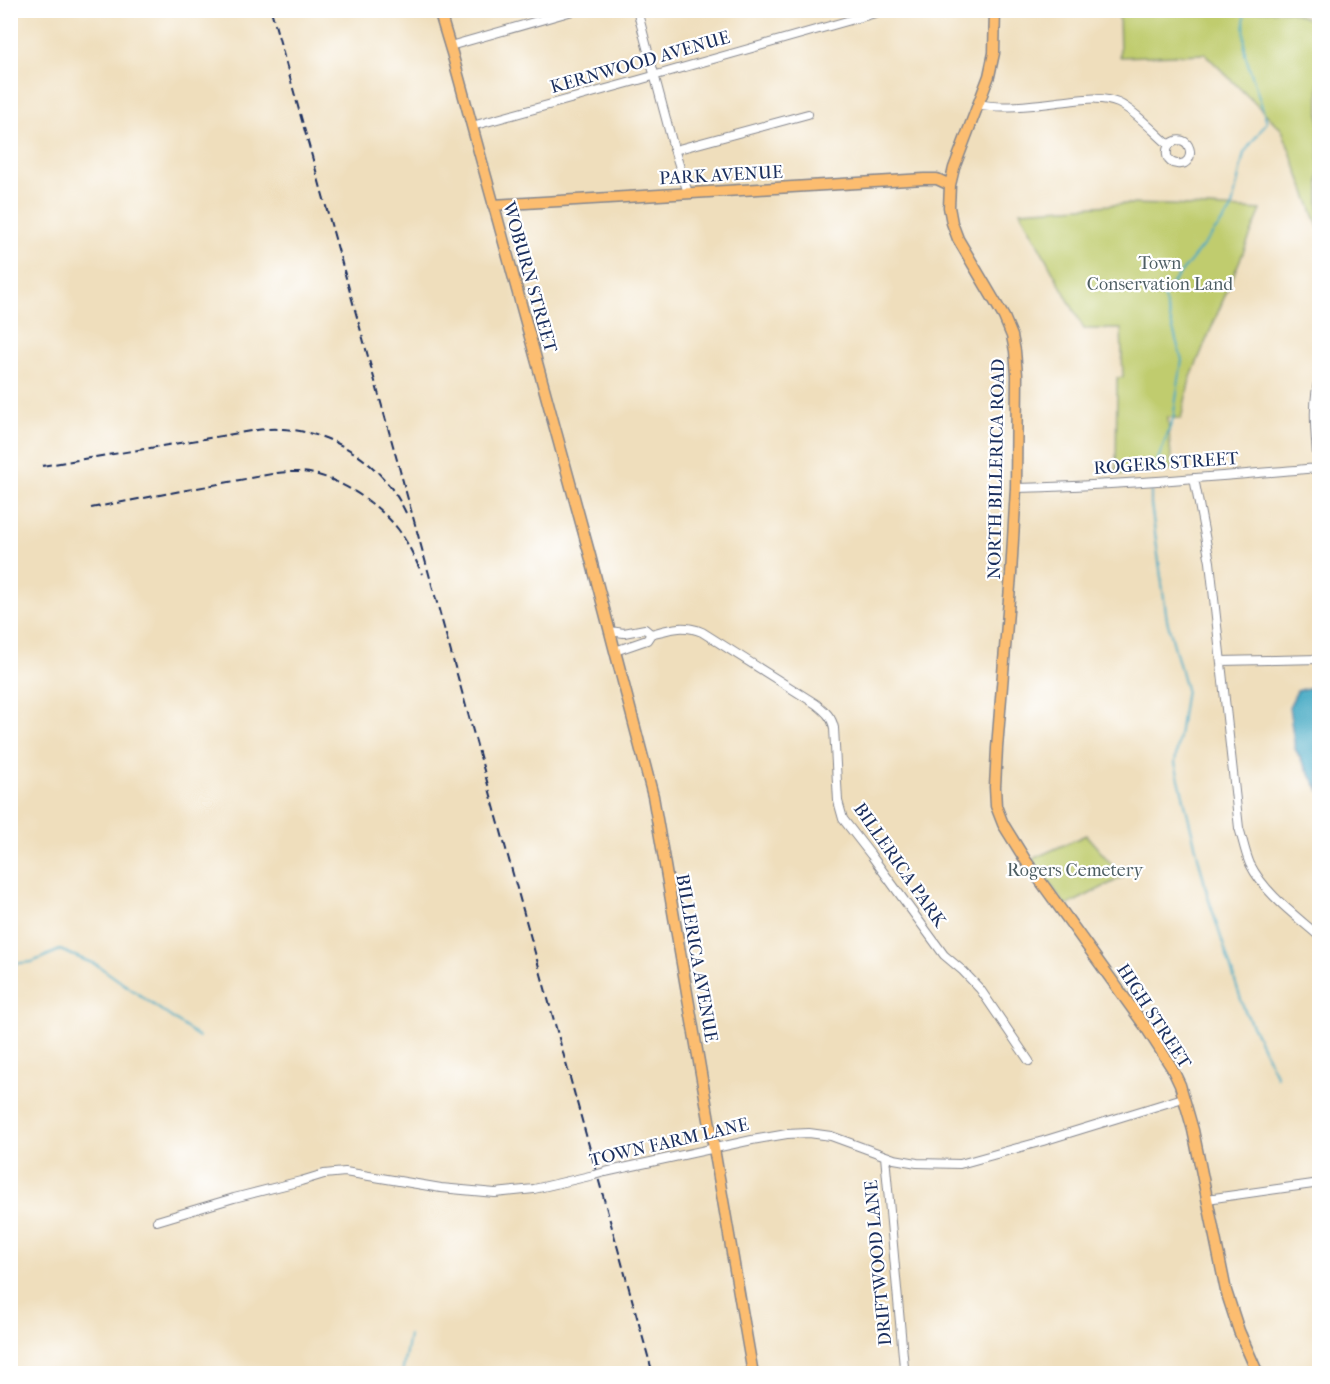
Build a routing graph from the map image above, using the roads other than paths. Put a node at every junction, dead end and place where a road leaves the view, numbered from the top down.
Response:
1 (439, 10) edge
2 (576, 10) edge
3 (638, 10) edge
4 (886, 10) edge
5 (995, 10) edge
6 (450, 46) junction
7 (655, 76) junction
8 (978, 104) junction
9 (808, 114) dead end
10 (472, 126) junction
11 (1169, 145) dead end
12 (675, 150) junction
13 (950, 185) junction
14 (688, 193) junction
15 (493, 205) junction
16 (1320, 375) edge
17 (1319, 468) edge
18 (1194, 478) junction
19 (1016, 488) junction
20 (590, 552) joint
21 (610, 631) junction
22 (651, 634) junction
23 (615, 651) junction
24 (1320, 659) edge
25 (1221, 661) junction
26 (996, 806) joint
27 (1320, 937) edge
28 (1029, 1061) dead end
29 (1183, 1098) junction
30 (714, 1148) junction
31 (885, 1156) junction
32 (1320, 1183) edge
33 (1207, 1199) junction
34 (157, 1221) dead end
35 (904, 1367) dead end
36 (753, 1374) edge
37 (1258, 1374) edge

1 - 6 main road, WOBURN STREET
2 - 6 street
3 - 7 street
4 - 7 street, KERNWOOD AVENUE
5 - 8 main road, NORTH BILLERICA ROAD
6 - 10 main road, WOBURN STREET
7 - 10 street, KERNWOOD AVENUE
7 - 12 street
8 - 11 street
8 - 13 main road, NORTH BILLERICA ROAD
9 - 12 street
10 - 15 main road, WOBURN STREET
12 - 14 street
13 - 14 main road, PARK AVENUE
13 - 19 main road, NORTH BILLERICA ROAD
14 - 15 main road, PARK AVENUE
15 - 20 main road, WOBURN STREET
16 - 17 street
17 - 18 street, ROGERS STREET
18 - 19 street, ROGERS STREET
18 - 25 street
19 - 26 main road, NORTH BILLERICA ROAD
20 - 21 main road, BILLERICA AVENUE
21 - 22 street, BILLERICA PARK
21 - 23 main road, BILLERICA AVENUE
22 - 23 street, BILLERICA PARK
22 - 28 street, BILLERICA PARK
23 - 30 main road, BILLERICA AVENUE
24 - 25 street
25 - 27 street
26 - 29 main road, HIGH STREET
29 - 31 street, TOWN FARM LANE
29 - 33 main road, HIGH STREET
30 - 31 street, TOWN FARM LANE
30 - 34 street, TOWN FARM LANE, bridge
30 - 36 main road, BILLERICA AVENUE
31 - 35 street, DRIFTWOOD LANE
32 - 33 street
33 - 37 main road, HIGH STREET

